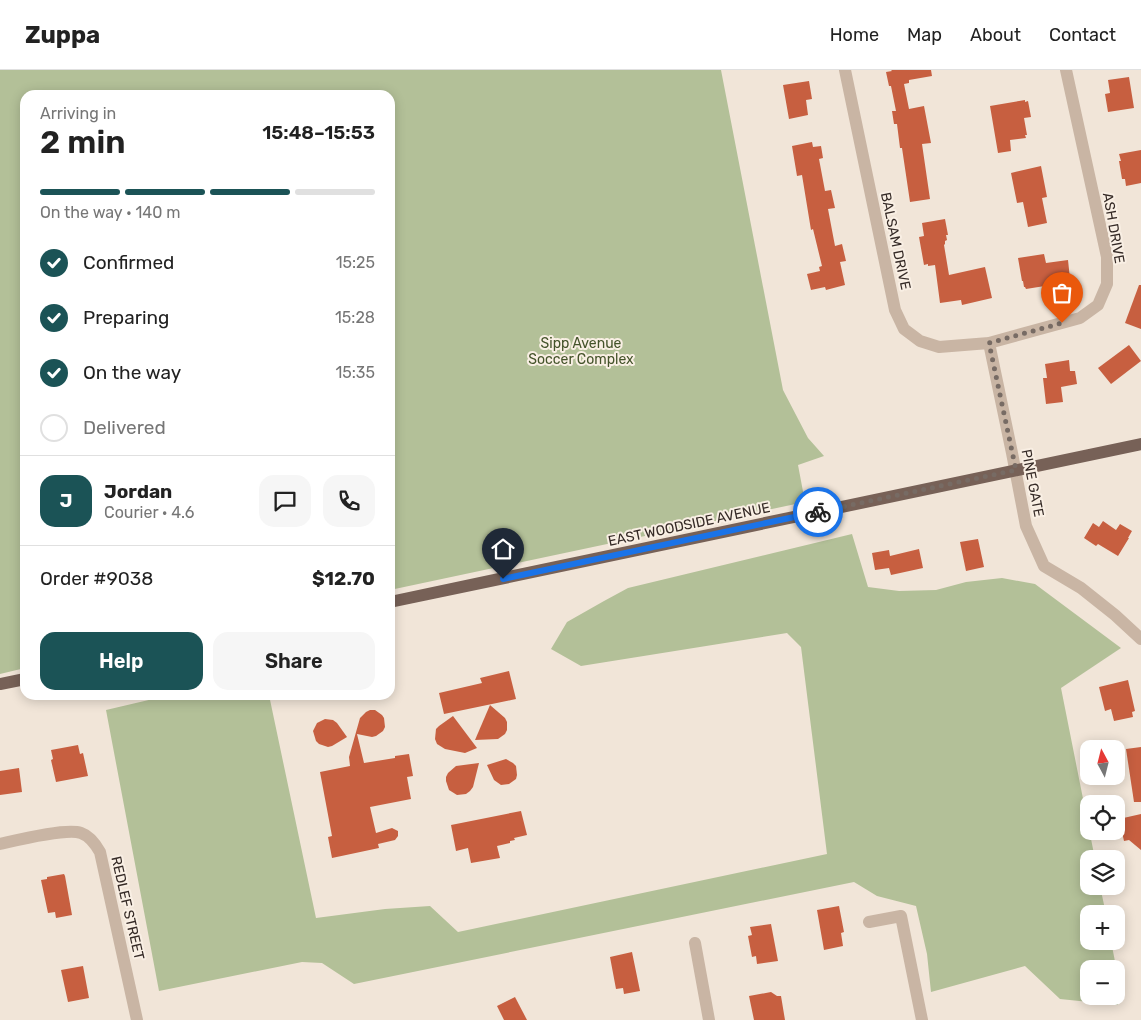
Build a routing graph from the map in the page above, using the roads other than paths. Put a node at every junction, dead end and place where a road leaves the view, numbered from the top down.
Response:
1 (845, 70) edge
2 (1066, 70) edge
3 (989, 343) junction
4 (1141, 444) edge
5 (1016, 470) junction
6 (395, 601) edge
7 (1141, 639) edge
8 (20, 680) edge
9 (0, 684) edge
10 (0, 844) edge
11 (870, 922) dead end
12 (694, 943) dead end
13 (137, 1020) edge
14 (710, 1020) edge
15 (922, 1020) edge

1 - 3 street, BALSAM DRIVE
2 - 3 street, ASH DRIVE
3 - 5 street, PINE GATE
4 - 5 main road, EAST WOODSIDE AVENUE
5 - 6 main road, EAST WOODSIDE AVENUE
5 - 7 street, PINE GATE
8 - 9 main road
10 - 13 street, REDLEF STREET
11 - 15 street
12 - 14 street

